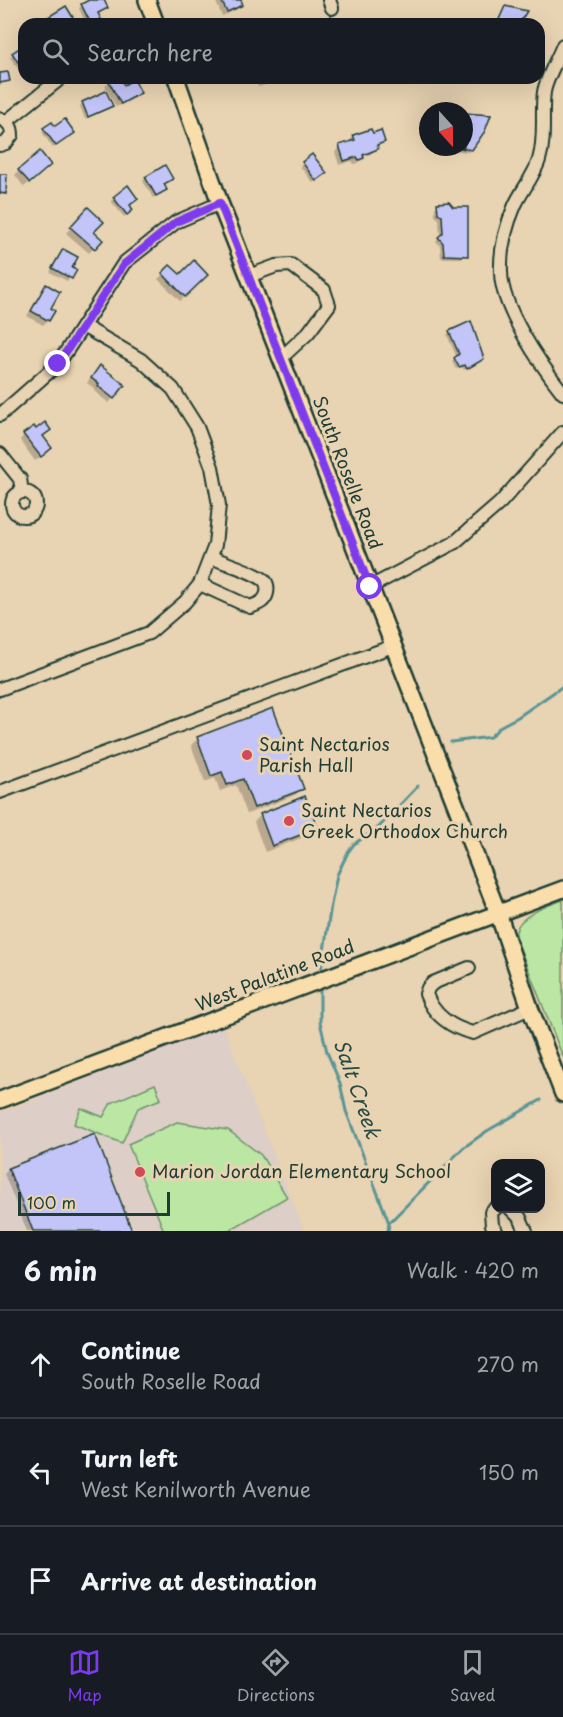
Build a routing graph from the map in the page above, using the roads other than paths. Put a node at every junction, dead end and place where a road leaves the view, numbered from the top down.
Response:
1 (147, 0) edge
2 (154, 18) edge
3 (563, 45) edge
4 (53, 84) edge
5 (178, 84) edge
6 (3, 120) edge
7 (0, 145) edge
8 (220, 203) junction
9 (249, 276) junction
10 (83, 326) junction
11 (281, 358) junction
12 (563, 393) edge
13 (0, 415) edge
14 (563, 432) edge
15 (0, 454) edge
16 (22, 492) dead end
17 (211, 557) junction
18 (200, 584) junction
19 (370, 587) junction
20 (393, 646) junction
21 (0, 689) edge
22 (0, 792) edge
23 (563, 889) edge
24 (498, 914) junction
25 (469, 968) dead end
26 (530, 1008) junction
27 (563, 1094) edge
28 (0, 1100) edge
29 (491, 1213) edge
30 (514, 1213) edge
31 (496, 1231) edge
32 (526, 1231) edge

1 - 2 main road
3 - 12 street
4 - 6 street
5 - 8 main road, South Roselle Road
6 - 7 street
8 - 9 main road, South Roselle Road
8 - 10 street
9 - 11 main road, South Roselle Road
9 - 11 street
10 - 13 street
10 - 17 street
11 - 19 main road, South Roselle Road
14 - 19 street
15 - 16 street
17 - 18 street
17 - 18 street
18 - 21 street
19 - 20 main road, South Roselle Road
20 - 22 street
20 - 24 main road, South Roselle Road
23 - 24 main road, West Palatine Road
24 - 26 main road, South Roselle Road
24 - 28 main road, West Palatine Road
25 - 26 street
26 - 27 main road, South Roselle Road
29 - 31 street
30 - 32 street

